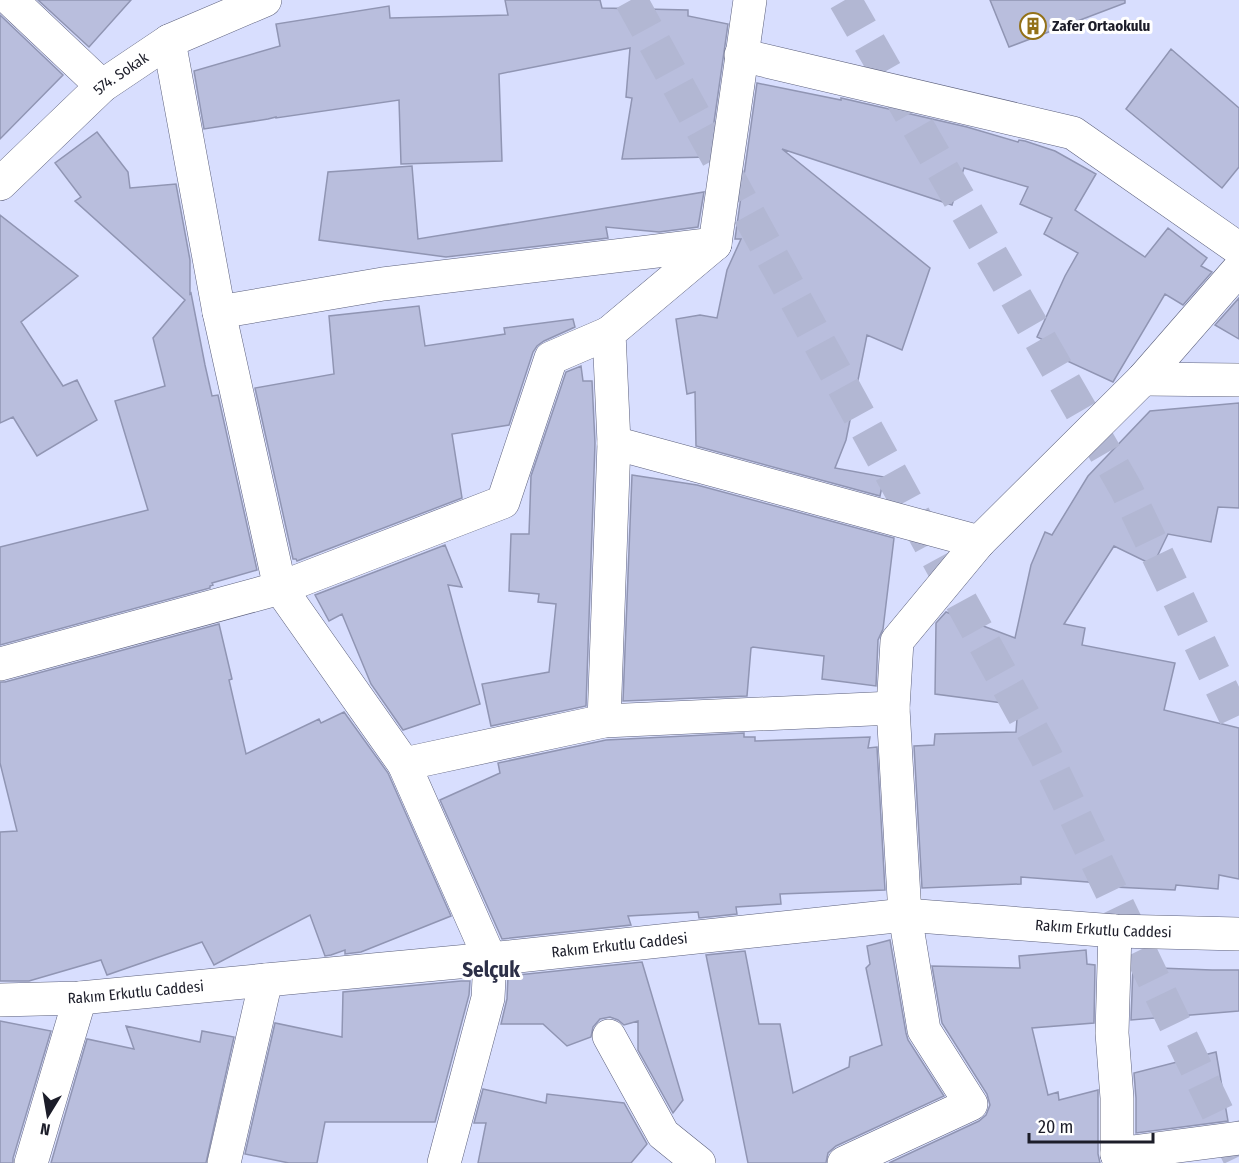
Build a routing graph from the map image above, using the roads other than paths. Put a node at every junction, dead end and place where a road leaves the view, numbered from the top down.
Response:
1 (11, 0) edge
2 (265, 0) edge
3 (750, 0) edge
4 (169, 41) junction
5 (741, 55) junction
6 (102, 86) junction
7 (0, 184) edge
8 (715, 244) junction
9 (1239, 249) edge
10 (1239, 269) edge
11 (219, 312) junction
12 (609, 333) junction
13 (1143, 378) junction
14 (1239, 380) edge
15 (614, 443) junction
16 (979, 542) junction
17 (280, 588) junction
18 (0, 663) edge
19 (893, 708) junction
20 (604, 720) junction
21 (404, 764) junction
22 (905, 915) junction
23 (1115, 931) junction
24 (1239, 934) edge
25 (490, 960) junction
26 (266, 980) junction
27 (80, 998) junction
28 (0, 1000) edge
29 (609, 1036) dead end
30 (1239, 1138) edge
31 (1119, 1159) edge
32 (31, 1163) edge
33 (224, 1163) edge
34 (444, 1163) edge
35 (699, 1163) edge
36 (844, 1163) edge

1 - 6 street
2 - 4 street, 574. Sokak
3 - 5 street
4 - 6 street, 574. Sokak
4 - 11 street
5 - 8 street
5 - 9 street
6 - 7 street, 574. Sokak
8 - 11 street
8 - 12 street
10 - 13 street
11 - 17 street
12 - 15 street
12 - 17 street
13 - 14 street
13 - 16 street
15 - 16 street
15 - 20 street
16 - 19 street
17 - 18 street
17 - 21 street
19 - 20 street
19 - 22 street
20 - 21 street
21 - 25 street
22 - 23 street, Rakım Erkutlu Caddesi
22 - 25 street, Rakım Erkutlu Caddesi
22 - 36 street
23 - 24 street, Rakım Erkutlu Caddesi
23 - 31 street
25 - 26 street, Rakım Erkutlu Caddesi
25 - 34 street
26 - 27 street, Rakım Erkutlu Caddesi
26 - 33 street
27 - 28 street, Rakım Erkutlu Caddesi
27 - 32 street
29 - 35 street
30 - 31 street

